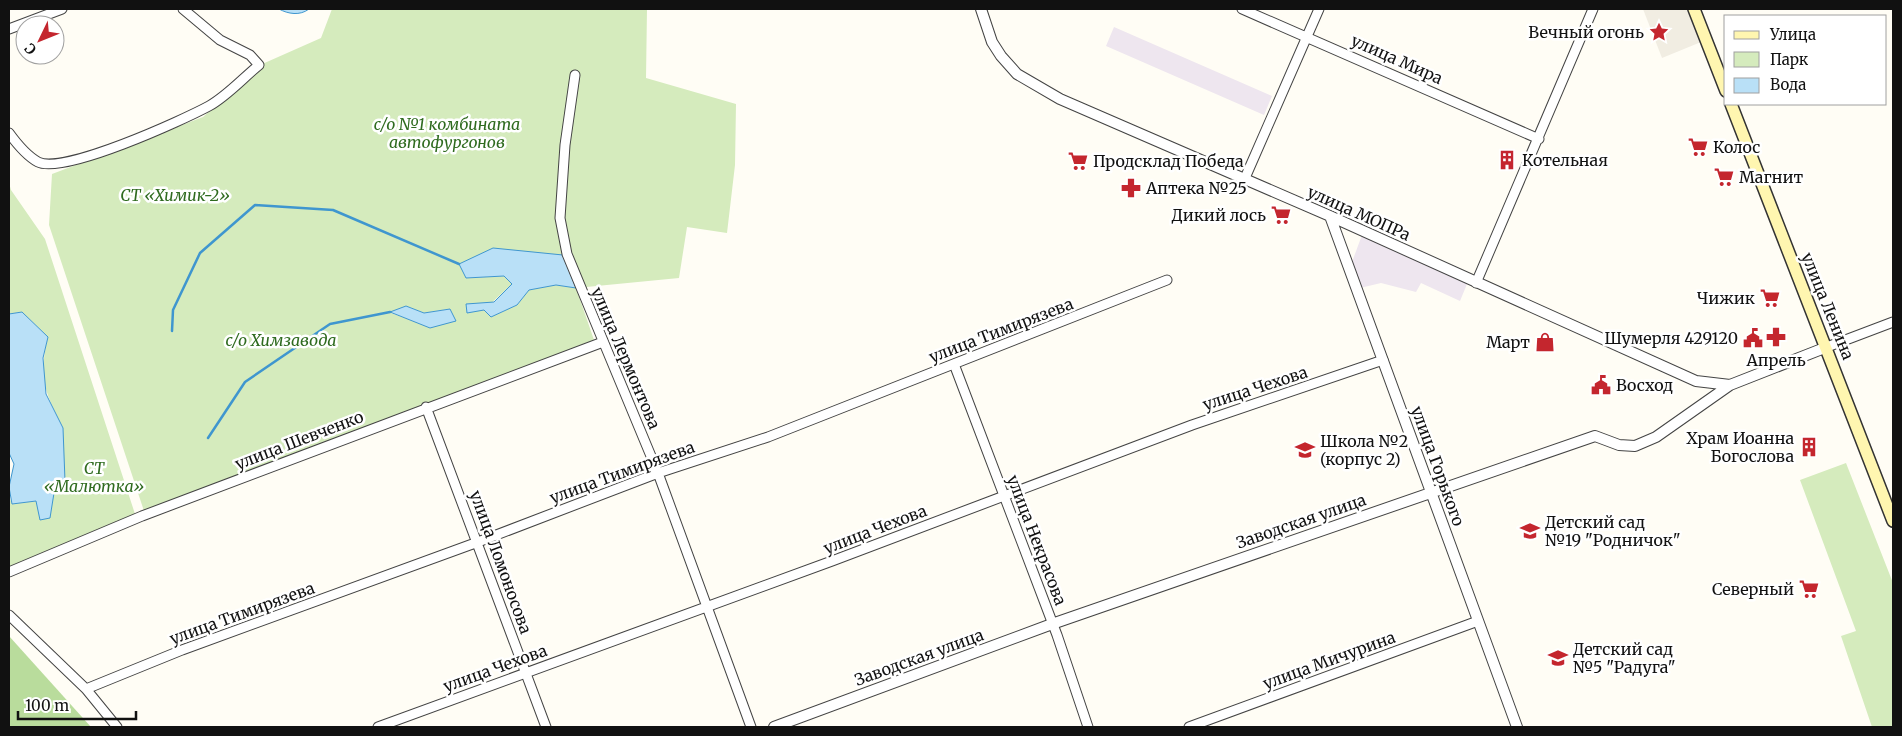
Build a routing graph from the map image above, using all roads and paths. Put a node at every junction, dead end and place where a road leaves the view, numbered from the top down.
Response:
1 (62, 9) edge
2 (183, 9) edge
3 (981, 9) edge
4 (1242, 9) edge
5 (1318, 9) edge
6 (1593, 9) edge
7 (1694, 9) edge
8 (9, 29) edge
9 (1306, 35) junction
10 (575, 75) dead end
11 (1724, 86) edge
12 (1731, 105) edge
13 (9, 133) edge
14 (1539, 139) junction
15 (1245, 178) junction
16 (1330, 216) junction
17 (1167, 280) dead end
18 (1476, 283) junction
19 (1893, 322) edge
20 (603, 342) junction
21 (1827, 347) junction
22 (1383, 360) junction
23 (954, 364) junction
24 (1730, 385) junction
25 (426, 408) junction
26 (658, 474) junction
27 (1431, 491) junction
28 (1004, 496) junction
29 (1893, 521) edge
30 (478, 542) junction
31 (9, 572) edge
32 (707, 605) junction
33 (9, 615) edge
34 (1478, 621) junction
35 (1052, 624) junction
36 (525, 672) junction
37 (86, 689) junction
38 (396, 724) edge
39 (118, 727) edge
40 (378, 727) edge
41 (546, 727) edge
42 (751, 727) edge
43 (774, 727) edge
44 (1088, 727) edge
45 (1189, 727) edge
46 (1517, 727) edge

1 - 8 street
2 - 13 street
3 - 15 street, улица МОПРа
4 - 9 street, улица Мира
5 - 9 street
6 - 14 street
7 - 11 main road
9 - 14 street, улица Мира
9 - 15 street
10 - 20 street, улица Лермонтова
12 - 21 main road, улица Ленина
14 - 18 street
15 - 16 street, улица МОПРа
16 - 18 street, улица МОПРа
16 - 22 street, улица Горького
17 - 23 street, улица Тимирязева
18 - 24 street, улица МОПРа
19 - 21 street
20 - 25 street, улица Шевченко
20 - 26 street, улица Лермонтова
21 - 24 street, Заводская улица
21 - 29 main road, улица Ленина
22 - 27 street, улица Горького
22 - 28 street, улица Чехова
23 - 26 street, улица Тимирязева
23 - 28 street, улица Некрасова
24 - 27 street, Заводская улица
25 - 30 street, улица Ломоносова
25 - 31 street, улица Шевченко
26 - 30 street, улица Тимирязева
26 - 32 street, улица Лермонтова
27 - 34 street, улица Горького
27 - 35 street, Заводская улица
28 - 32 street, улица Чехова
28 - 35 street, улица Некрасова
30 - 36 street, улица Ломоносова
30 - 37 street, улица Тимирязева
32 - 36 street, улица Чехова
32 - 42 street, улица Лермонтова
33 - 37 street
34 - 45 street, улица Мичурина
34 - 46 street, улица Горького
35 - 43 street, Заводская улица
35 - 44 street, улица Некрасова
36 - 38 street, улица Чехова
36 - 41 street, улица Ломоносова
37 - 39 street
38 - 40 street, улица Чехова

